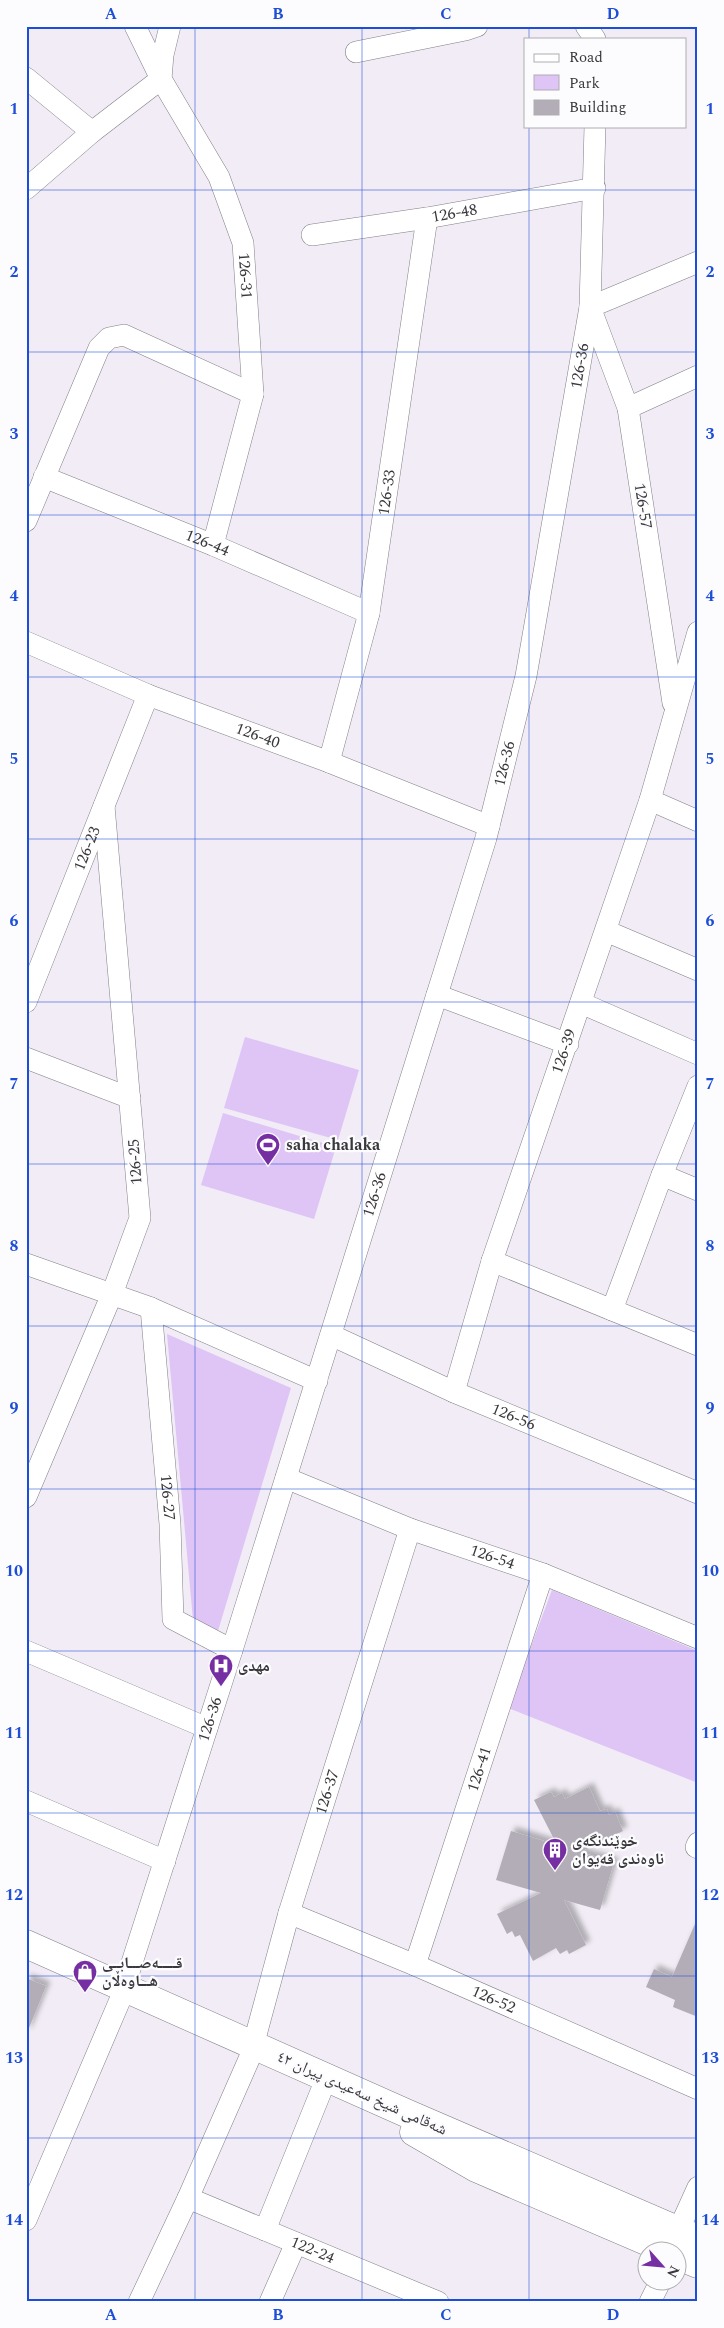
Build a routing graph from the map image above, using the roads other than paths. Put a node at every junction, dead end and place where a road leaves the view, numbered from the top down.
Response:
1 (135, 26) edge
2 (170, 26) edge
3 (476, 26) edge
4 (356, 52) dead end
5 (26, 78) edge
6 (161, 79) junction
7 (595, 128) edge
8 (92, 132) junction
9 (26, 188) edge
10 (595, 188) junction
11 (427, 218) junction
12 (312, 235) dead end
13 (698, 262) edge
14 (590, 307) junction
15 (698, 376) edge
16 (253, 394) junction
17 (628, 408) junction
18 (44, 477) junction
19 (26, 521) edge
20 (213, 545) junction
21 (369, 613) junction
22 (698, 632) edge
23 (26, 642) edge
24 (148, 694) junction
25 (674, 711) junction
26 (329, 762) junction
27 (650, 800) junction
28 (104, 806) junction
29 (698, 821) edge
30 (489, 826) junction
31 (606, 931) junction
32 (698, 970) edge
33 (437, 995) junction
34 (26, 1002) edge
35 (581, 1003) junction
36 (568, 1044) junction
37 (698, 1054) edge
38 (26, 1058) edge
39 (698, 1086) edge
40 (130, 1098) junction
41 (662, 1175) junction
42 (698, 1190) edge
43 (492, 1261) junction
44 (26, 1264) edge
45 (112, 1294) junction
46 (151, 1308) junction
47 (612, 1310) junction
48 (331, 1335) junction
49 (698, 1345) edge
50 (316, 1381) junction
51 (454, 1392) junction
52 (286, 1478) junction
53 (698, 1492) edge
54 (26, 1497) edge
55 (410, 1529) junction
56 (543, 1574) junction
57 (698, 1638) edge
58 (232, 1650) junction
59 (26, 1651) edge
60 (207, 1728) junction
61 (26, 1801) edge
62 (698, 1843) edge
63 (698, 1848) edge
64 (165, 1861) junction
65 (289, 1913) junction
66 (26, 1944) edge
67 (26, 1960) edge
68 (415, 1965) junction
69 (121, 1994) junction
70 (251, 2051) junction
71 (322, 2089) junction
72 (698, 2090) edge
73 (404, 2119) junction
74 (698, 2188) edge
75 (32, 2192) edge
76 (188, 2198) junction
77 (26, 2220) edge
78 (693, 2227) edge
79 (265, 2230) junction
80 (644, 2240) edge
81 (296, 2243) junction
82 (698, 2249) edge
83 (686, 2259) edge
84 (698, 2264) edge
85 (656, 2290) edge
86 (139, 2302) edge
87 (270, 2302) edge
88 (438, 2302) edge
89 (650, 2302) edge

1 - 6 street, 126-31
2 - 6 street
3 - 4 street
5 - 8 street
6 - 8 street
6 - 16 street, 126-31
7 - 10 street, 126-36
8 - 9 street
10 - 11 street, 126-48
10 - 14 street, 126-36
11 - 12 street, 126-48
11 - 21 street, 126-33
13 - 14 street
14 - 17 street, 126-57
14 - 30 street, 126-36
15 - 17 street
16 - 18 street
16 - 20 street, 126-31
17 - 25 street, 126-57
18 - 19 street
18 - 20 street, 126-44
20 - 21 street, 126-44
21 - 26 street, 126-33
22 - 25 street, 126-39
23 - 24 street, 126-40
24 - 26 street, 126-40
24 - 28 street, 126-23
25 - 27 street, 126-39
26 - 30 street, 126-40
27 - 29 street
27 - 31 street, 126-39
28 - 34 street, 126-23
28 - 40 street, 126-25
30 - 33 street, 126-36
31 - 32 street
31 - 35 street, 126-39
33 - 36 street
33 - 48 street, 126-36
35 - 36 street, 126-39
35 - 37 street
36 - 43 street, 126-39
38 - 40 street
39 - 41 street
40 - 45 street, 126-25
41 - 42 street
41 - 47 street
43 - 47 street
43 - 51 street, 126-39
44 - 45 street
45 - 46 street
45 - 54 street, 126-25
46 - 50 street
46 - 58 street, 126-27
47 - 49 street
48 - 50 street, 126-36
48 - 51 street, 126-56
50 - 52 street, 126-36
51 - 53 street, 126-56
52 - 55 street, 126-54
52 - 58 street, 126-36
55 - 56 street, 126-54
55 - 65 street, 126-37
56 - 57 street, 126-54
56 - 68 street, 126-41
58 - 60 street, 126-36
59 - 60 street
60 - 64 street, 126-36
61 - 64 street
62 - 63 street
64 - 69 street, 126-36
65 - 68 street, 126-52
65 - 70 street, 126-37
66 - 69 main road, شەقامی شیخ سەعیدی پیران ٤٢
67 - 69 main road, شەقامی شیخ سەعیدی پیران ٤٢
68 - 72 street, 126-52
69 - 70 main road, شەقامی شیخ سەعیدی پیران ٤٢
69 - 75 street, 126-36
70 - 71 main road, شەقامی شیخ سەعیدی پیران ٤٢
70 - 73 main road, شەقامی شیخ سەعیدی پیران ٤٢
70 - 76 street, 126-37
71 - 73 main road, شەقامی شیخ سەعیدی پیران ٤٢
71 - 79 street
73 - 78 main road
73 - 80 main road
73 - 82 main road, شەقامی شیخ سەعیدی پیران ٤٢
74 - 78 street
75 - 77 street, 126-36
76 - 79 street, 122-24
76 - 86 street, 126-37
79 - 81 street, 122-24
81 - 87 street
81 - 88 street, 122-24
83 - 84 main road
85 - 89 street

